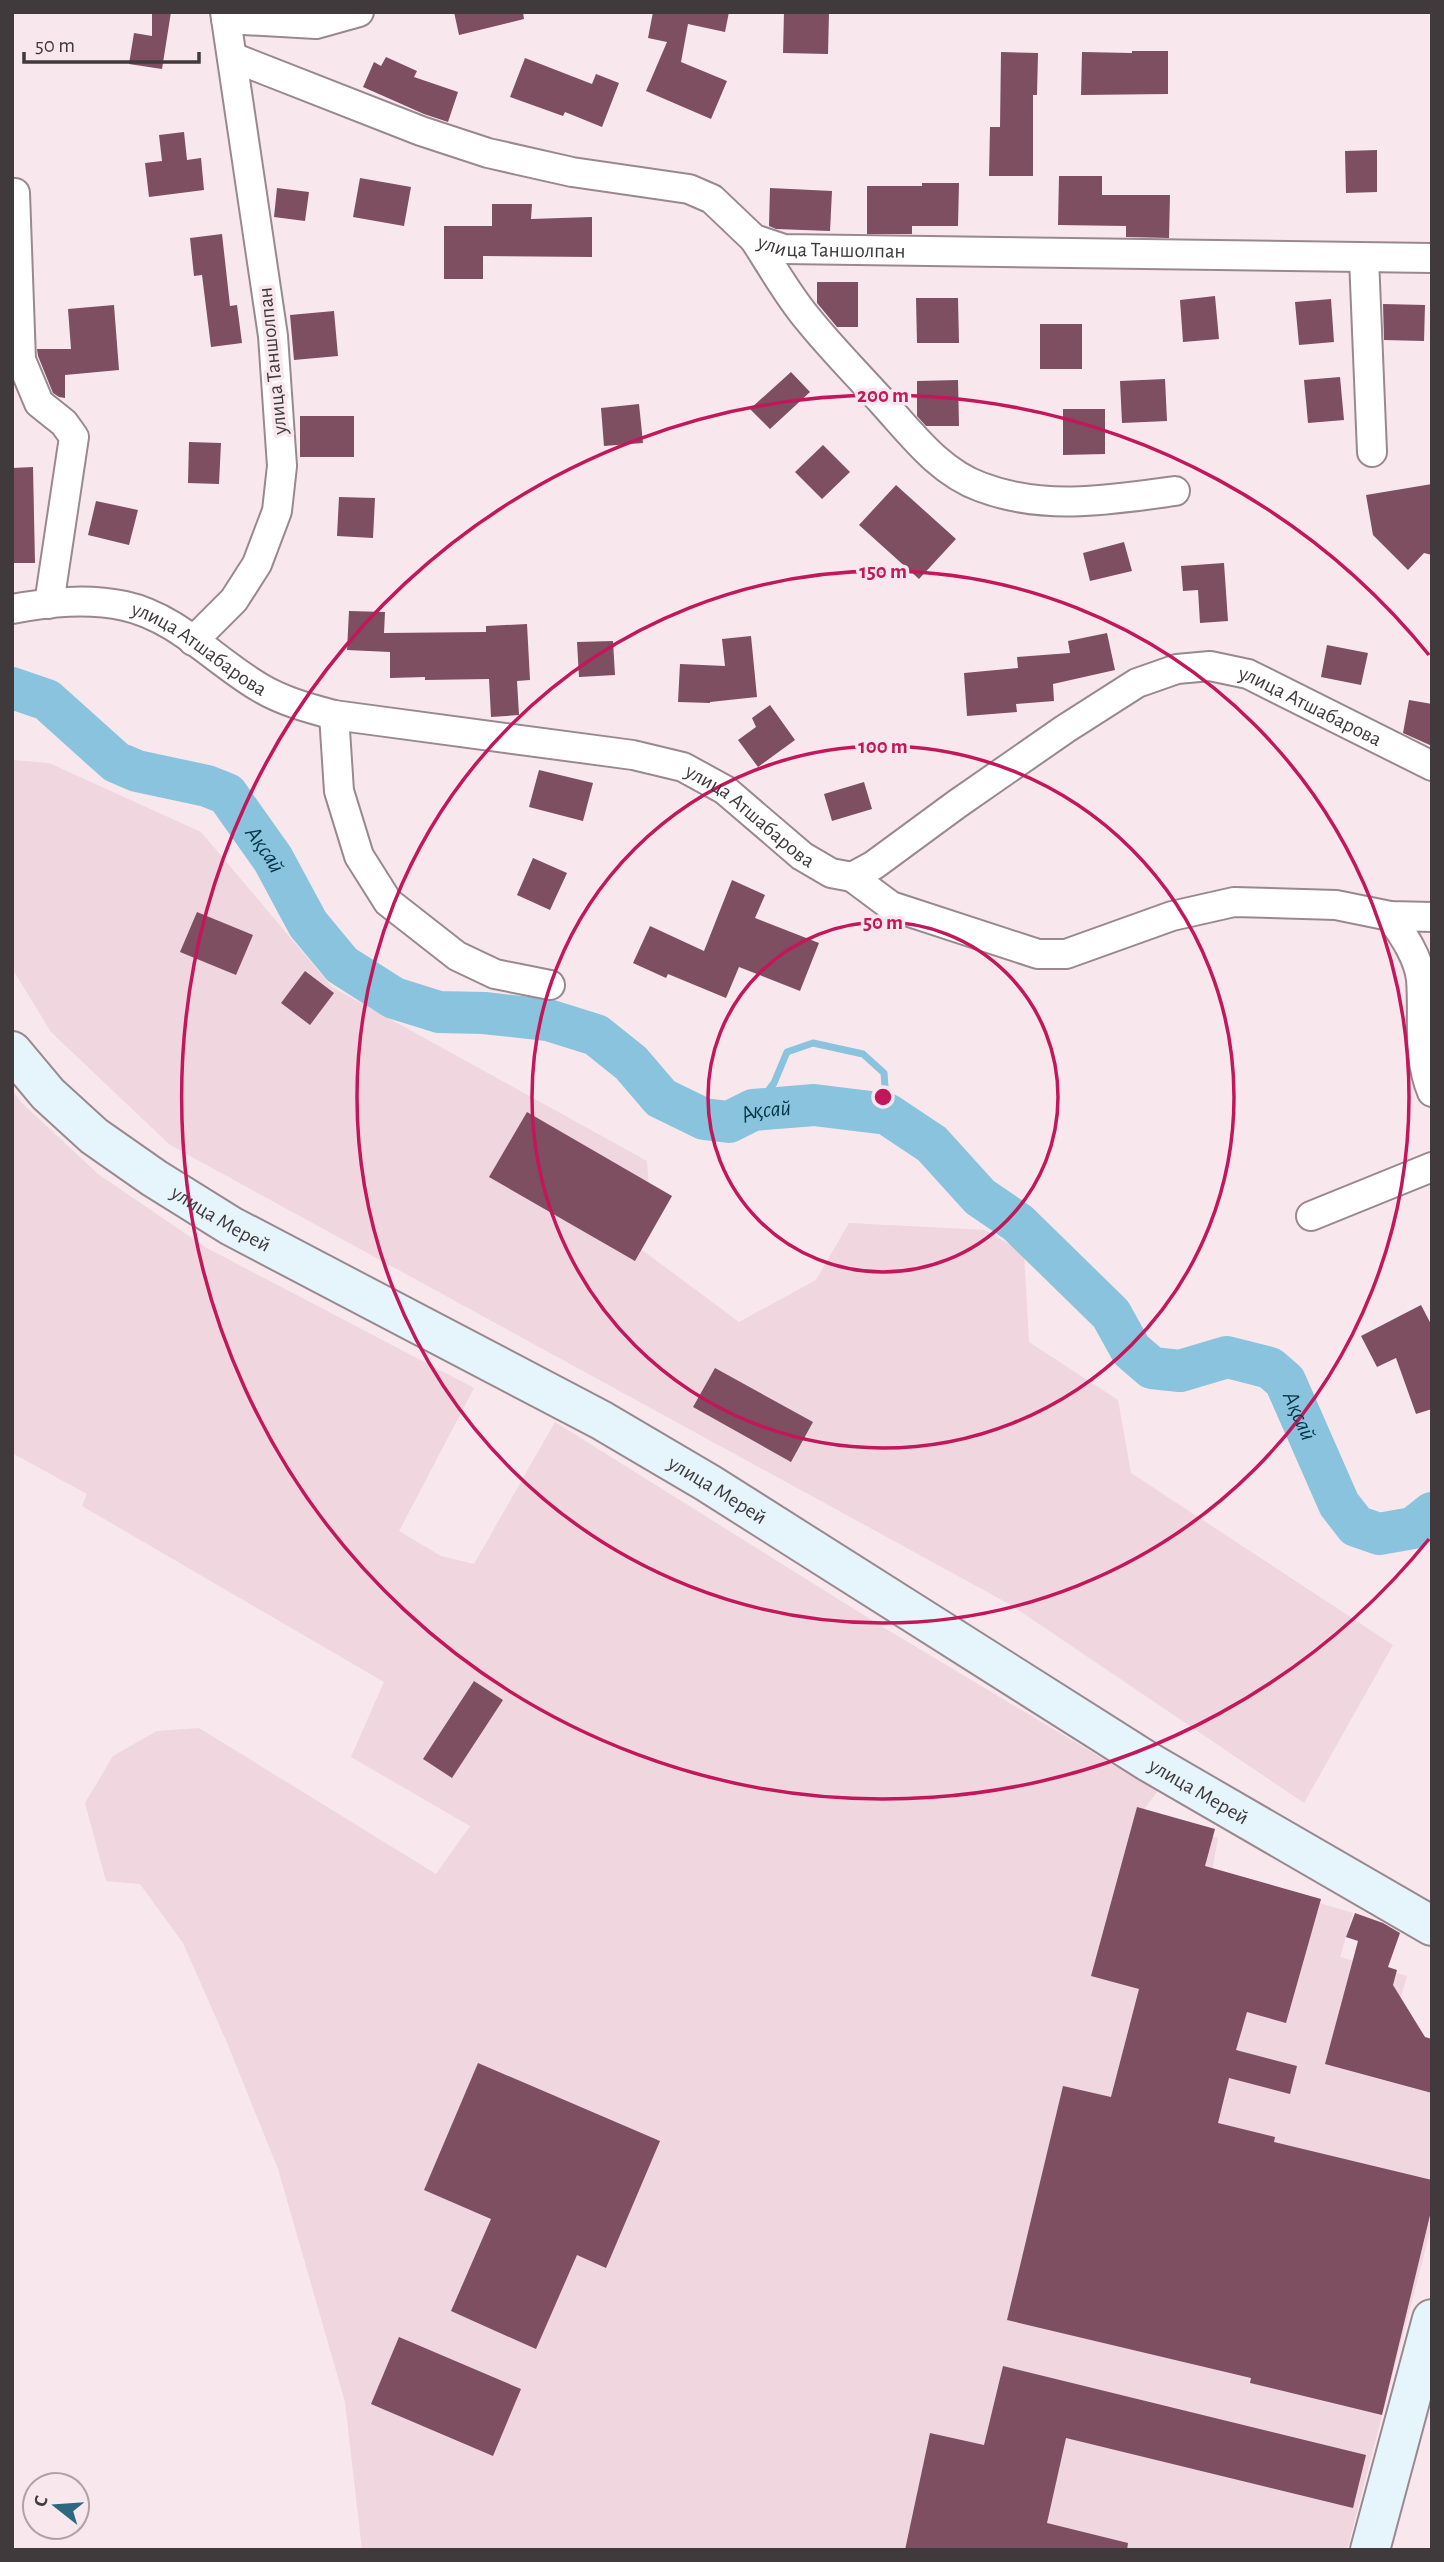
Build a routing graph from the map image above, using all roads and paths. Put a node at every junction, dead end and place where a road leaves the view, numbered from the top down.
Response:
1 (359, 12) edge
2 (225, 15) edge
3 (232, 57) junction
4 (15, 193) dead end
5 (754, 239) junction
6 (1363, 258) junction
7 (1432, 258) edge
8 (1372, 452) dead end
9 (1175, 491) dead end
10 (49, 604) junction
11 (12, 609) edge
12 (193, 641) junction
13 (334, 715) junction
14 (1432, 766) edge
15 (852, 877) junction
16 (1390, 916) junction
17 (1432, 917) edge
18 (550, 985) dead end
19 (12, 1051) edge
20 (1432, 1092) edge
21 (1432, 1167) edge
22 (1311, 1216) dead end
23 (1432, 1926) edge
24 (1432, 2319) edge
25 (1370, 2550) edge

1 - 2 street
2 - 3 street, улица Таншолпан
3 - 5 street, улица Таншолпан
3 - 12 street, улица Таншолпан
4 - 10 street
5 - 6 street, улица Таншолпан
5 - 9 street
6 - 7 street, улица Таншолпан
6 - 8 street
10 - 11 street, улица Атшабарова
10 - 12 street, улица Атшабарова
12 - 13 street, улица Атшабарова
13 - 15 street, улица Атшабарова
13 - 18 street
14 - 15 street, улица Атшабарова
15 - 16 street
16 - 17 street
16 - 20 street
19 - 23 main road, улица Мерей
21 - 22 street
24 - 25 main road

